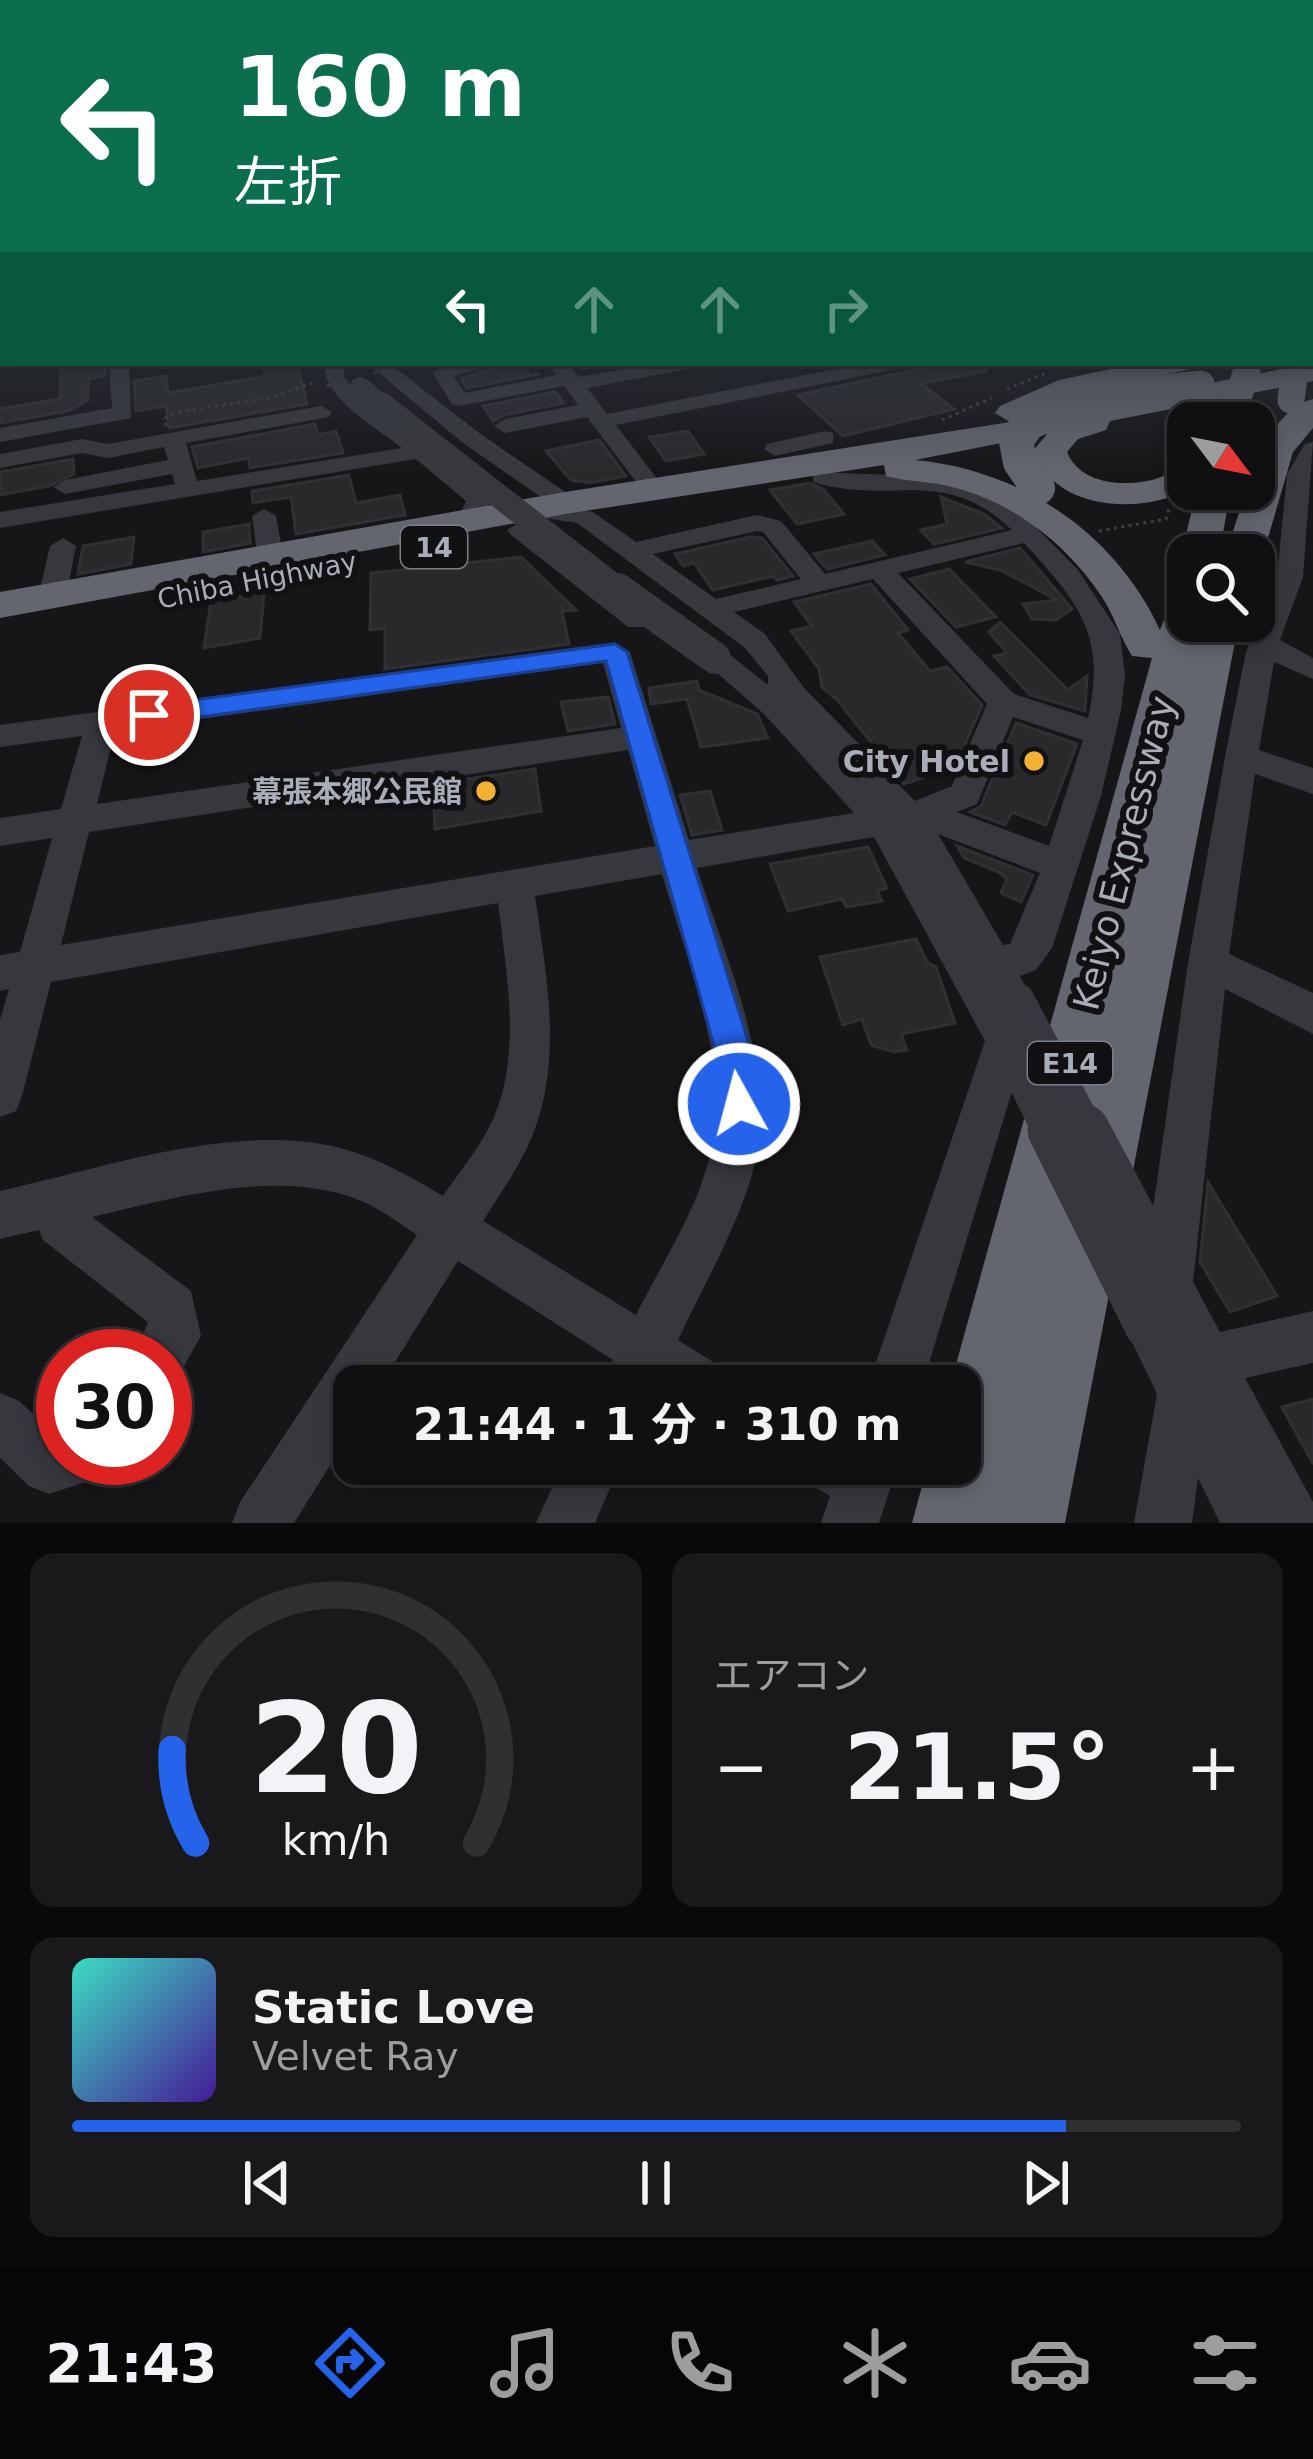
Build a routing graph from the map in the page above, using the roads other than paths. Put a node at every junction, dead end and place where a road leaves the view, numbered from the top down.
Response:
1 (119, 366) edge
2 (334, 366) edge
3 (473, 366) edge
4 (675, 366) edge
5 (858, 366) edge
6 (370, 374) edge
7 (576, 388) edge
8 (1255, 391) edge
9 (1205, 402) edge
10 (521, 403) dead end
11 (1167, 410) edge
12 (321, 419) dead end
13 (505, 426) dead end
14 (0, 435) edge
15 (357, 443) dead end
16 (418, 452) junction
17 (810, 457) junction
18 (179, 460) junction
19 (0, 461) edge
20 (1167, 488) edge
21 (653, 489) junction
22 (1306, 496) edge
23 (0, 499) edge
24 (557, 514) junction
25 (263, 516) dead end
26 (0, 520) edge
27 (470, 523) junction
28 (1029, 534) junction
29 (1251, 534) edge
30 (1304, 537) edge
31 (63, 545) dead end
32 (632, 551) junction
33 (271, 560) junction
34 (879, 569) junction
35 (819, 584) junction
36 (1302, 585) edge
37 (52, 597) junction
38 (0, 605) edge
39 (1275, 606) edge
40 (712, 609) junction
41 (1167, 625) edge
42 (0, 630) edge
43 (1239, 642) edge
44 (1241, 642) edge
45 (1259, 642) edge
46 (1311, 670) edge
47 (783, 699) junction
48 (1003, 702) junction
49 (102, 722) junction
50 (1100, 734) junction
51 (0, 736) edge
52 (638, 737) junction
53 (1241, 758) junction
54 (1313, 781) edge
55 (907, 817) junction
56 (74, 821) junction
57 (0, 832) edge
58 (674, 859) junction
59 (1060, 865) junction
60 (515, 886) junction
61 (1208, 962) junction
62 (16, 971) edge
63 (1005, 1002) junction
64 (1313, 1015) edge
65 (0, 1096) edge
66 (60, 1203) junction
67 (0, 1216) edge
68 (451, 1227) junction
69 (1158, 1306) junction
70 (174, 1329) edge
71 (1313, 1337) edge
72 (632, 1365) edge
73 (639, 1365) edge
74 (901, 1365) edge
75 (1195, 1376) junction
76 (0, 1420) edge
77 (36, 1454) edge
78 (582, 1485) edge
79 (261, 1523) edge
80 (565, 1523) edge
81 (954, 1523) edge
82 (1023, 1523) edge
83 (1163, 1523) edge
84 (1251, 1523) edge
85 (1293, 1523) edge

1 - 14 street
2 - 16 street
3 - 7 street
4 - 7 street
5 - 7 street
6 - 24 street
6 - 47 street, bridge
7 - 10 street
7 - 13 street
7 - 21 street
8 - 9 highway
8 - 17 highway, Chiba Highway / 14
8 - 22 street
8 - 29 highway
8 - 41 highway, bridge
11 - 20 highway
12 - 18 street
15 - 18 street
16 - 18 street
16 - 27 street
17 - 21 highway, Chiba Highway / 14
17 - 24 highway, Chiba Highway / 14
17 - 28 street
17 - 41 highway
18 - 19 street
18 - 23 street
18 - 26 street
21 - 24 highway, Chiba Highway / 14
22 - 30 street
24 - 27 highway, Chiba Highway / 14
24 - 32 street
24 - 42 highway, Chiba Highway / 14
24 - 47 street
25 - 33 street
27 - 33 highway, Chiba Highway / 14
28 - 34 street
28 - 50 street
30 - 36 street
31 - 37 street
32 - 35 street
32 - 40 street
33 - 37 highway, Chiba Highway / 14
34 - 35 street
34 - 48 street
35 - 40 street
36 - 39 street
37 - 38 highway, Chiba Highway / 14
40 - 47 street
41 - 81 highway, Keiyo Expressway / E14
43 - 82 highway, Keiyo Expressway / E14
44 - 53 street
45 - 46 street
47 - 55 street
48 - 50 street
48 - 55 street
49 - 51 street
49 - 52 street
49 - 56 street
50 - 59 street
52 - 56 street
52 - 58 street
53 - 54 street
53 - 61 street
55 - 58 street
55 - 59 street
55 - 63 street
55 - 63 street
56 - 57 street
56 - 62 street
58 - 60 street
58 - 73 street
59 - 63 street
60 - 62 street
60 - 68 street
61 - 64 street
61 - 69 street
62 - 65 street
63 - 69 street, bridge
63 - 74 street
66 - 67 street
66 - 68 street
66 - 70 street
68 - 72 street
68 - 79 street
69 - 75 street
71 - 75 street
75 - 83 street
75 - 84 street
75 - 85 street
76 - 77 street
78 - 80 street

